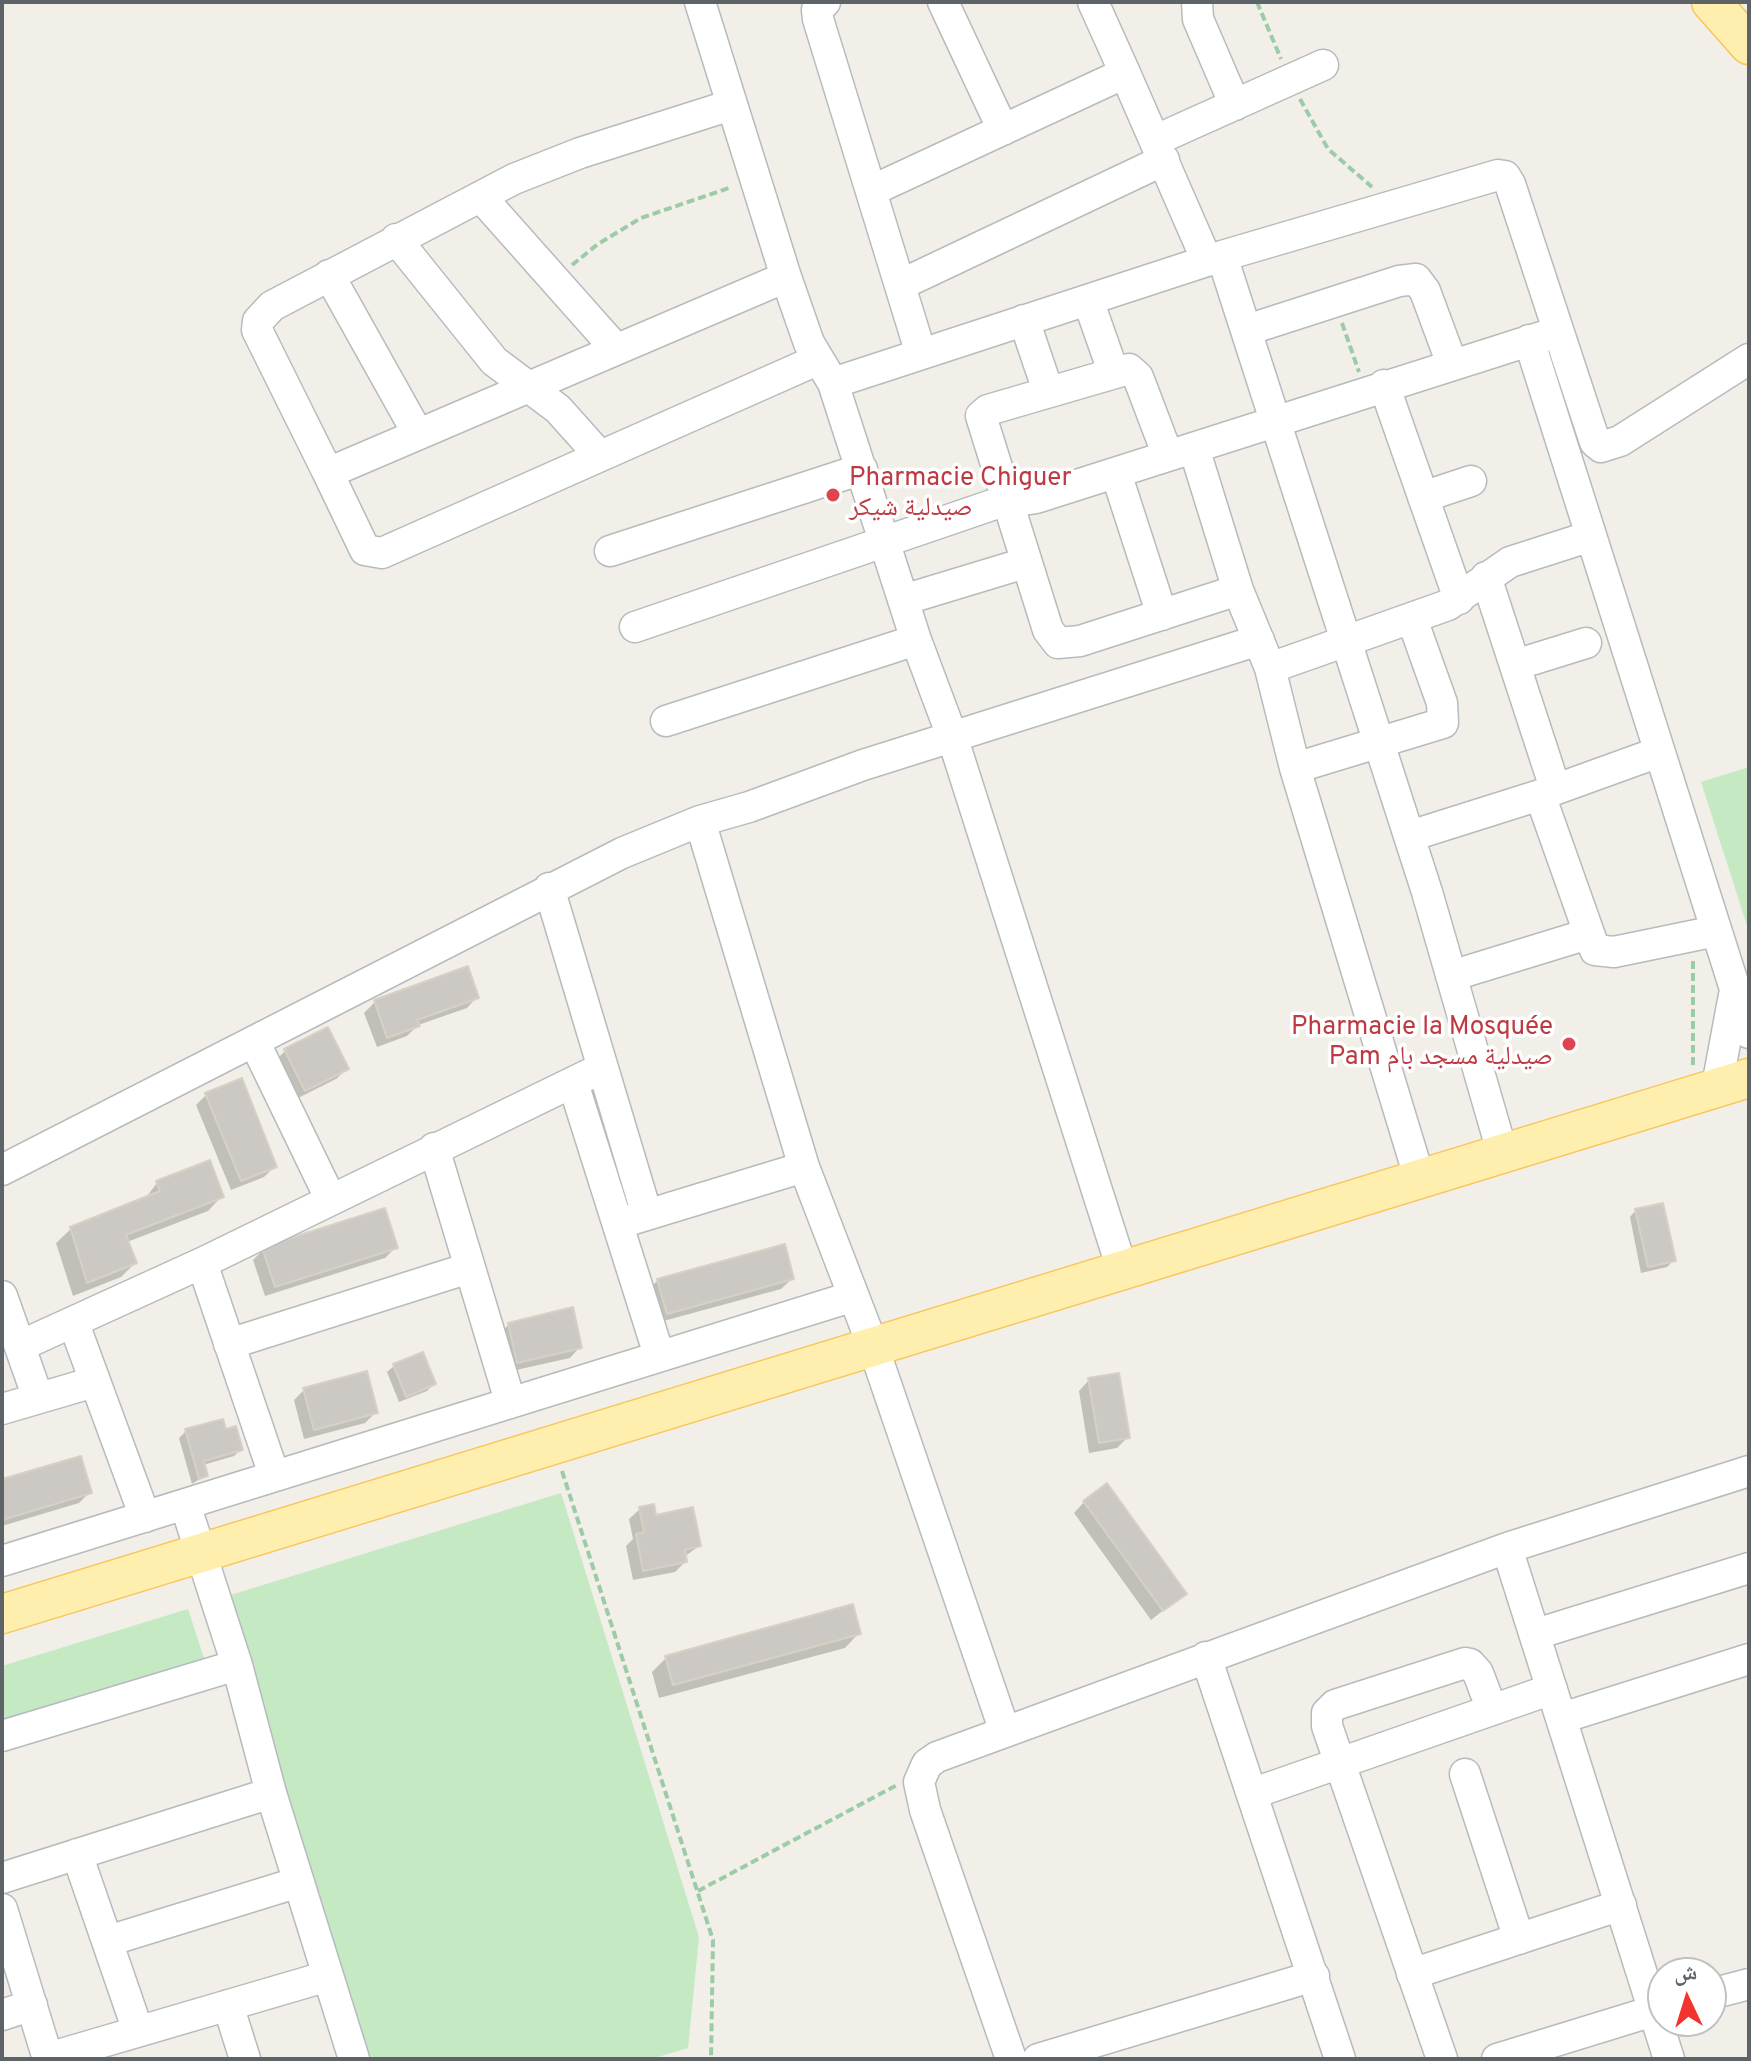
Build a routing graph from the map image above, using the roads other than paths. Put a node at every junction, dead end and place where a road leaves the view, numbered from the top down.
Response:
1 (700, 2) edge
2 (825, 2) edge
3 (943, 2) edge
4 (1093, 2) edge
5 (1197, 2) edge
6 (1711, 2) edge
7 (1749, 45) edge
8 (1323, 65) dead end
9 (1125, 73) junction
10 (731, 105) junction
11 (1235, 105) junction
12 (1003, 130) junction
13 (1160, 150) junction
14 (871, 191) junction
15 (481, 197) junction
16 (396, 239) junction
17 (1214, 258) junction
18 (329, 275) junction
19 (786, 277) junction
20 (900, 285) junction
21 (1088, 300) junction
22 (1024, 320) junction
23 (1247, 330) junction
24 (1543, 336) junction
25 (616, 349) junction
26 (921, 354) junction
27 (1749, 359) edge
28 (1452, 364) junction
29 (825, 371) junction
30 (1113, 371) junction
31 (526, 387) junction
32 (1374, 388) junction
33 (1048, 391) junction
34 (1278, 421) junction
35 (418, 434) junction
36 (1181, 452) junction
37 (600, 456) junction
38 (862, 469) junction
39 (328, 473) junction
40 (1116, 473) junction
41 (1471, 481) dead end
42 (1423, 497) junction
43 (1007, 502) junction
44 (1591, 536) junction
45 (885, 540) junction
46 (610, 551) dead end
47 (1025, 563) junction
48 (1486, 577) junction
49 (1238, 590) junction
50 (1459, 599) junction
51 (903, 600) junction
52 (1162, 615) junction
53 (1412, 619) junction
54 (635, 627) dead end
55 (916, 640) junction
56 (1347, 643) junction
57 (1586, 643) dead end
58 (1264, 654) junction
59 (1515, 665) junction
60 (666, 721) dead end
61 (952, 736) junction
62 (1378, 743) junction
63 (1659, 752) junction
64 (1295, 768) junction
65 (1547, 791) junction
66 (700, 821) junction
67 (1410, 836) junction
68 (549, 888) junction
69 (1588, 934) junction
70 (1704, 934) junction
71 (1451, 976) junction
72 (1735, 994) junction
73 (1749, 1033) edge
74 (255, 1043) junction
75 (602, 1068) junction
76 (1720, 1077) edge
77 (573, 1083) junction
78 (434, 1148) junction
79 (1503, 1155) junction
80 (804, 1167) junction
81 (2, 1170) edge
82 (1420, 1180) junction
83 (331, 1200) junction
84 (647, 1215) junction
85 (618, 1224) junction
86 (202, 1263) junction
87 (469, 1268) junction
88 (1123, 1272) junction
89 (2, 1296) edge
90 (851, 1297) junction
91 (74, 1324) junction
92 (229, 1344) junction
93 (20, 1346) junction
94 (874, 1349) junction
95 (659, 1355) junction
96 (94, 1382) junction
97 (38, 1398) junction
98 (510, 1401) junction
99 (2, 1409) edge
100 (1749, 1471) edge
101 (274, 1475) junction
102 (185, 1504) junction
103 (145, 1517) junction
104 (1507, 1548) junction
105 (202, 1554) junction
106 (2, 1561) edge
107 (1749, 1568) edge
108 (2, 1614) edge
109 (1536, 1634) junction
110 (1206, 1657) junction
111 (1749, 1659) edge
112 (237, 1665) junction
113 (1552, 1689) junction
114 (1492, 1710) junction
115 (1562, 1718) junction
116 (1005, 1732) junction
117 (2, 1736) edge
118 (1340, 1763) junction
119 (1465, 1774) dead end
120 (271, 1793) junction
121 (1254, 1793) junction
122 (77, 1854) junction
123 (2, 1878) edge
124 (299, 1882) junction
125 (1621, 1905) junction
126 (2, 1909) edge
127 (1519, 1939) junction
128 (108, 1941) junction
129 (1412, 1974) junction
130 (328, 1976) junction
131 (1314, 1976) junction
132 (1647, 1976) edge
133 (1749, 1984) edge
134 (1727, 1990) edge
135 (32, 2005) junction
136 (228, 2005) junction
137 (1647, 2014) edge
138 (2, 2015) edge
139 (138, 2031) junction
140 (1665, 2037) edge
141 (1550, 2051) edge
142 (48, 2058) edge
143 (245, 2059) edge
144 (354, 2059) edge
145 (1011, 2059) edge
146 (1038, 2059) edge
147 (1340, 2059) edge
148 (1442, 2059) edge
149 (1497, 2059) edge
150 (1669, 2059) edge

1 - 10 street
2 - 14 street
3 - 12 street
4 - 9 street
5 - 11 street
6 - 7 main road
8 - 11 street
9 - 12 street
9 - 13 street
10 - 15 street
10 - 19 street
11 - 13 street
12 - 14 street
13 - 17 street
13 - 20 street
14 - 20 street
15 - 16 street
15 - 25 street
16 - 18 street
16 - 31 street
17 - 21 street
17 - 23 street
17 - 24 street
18 - 35 street
18 - 39 street
19 - 25 street
19 - 29 street
20 - 26 street
21 - 22 street
21 - 30 street
22 - 26 street
22 - 33 street
23 - 28 street
23 - 34 street
24 - 27 street
24 - 28 street
24 - 44 street
25 - 31 street
26 - 29 street
28 - 32 street
29 - 37 street
29 - 38 street
30 - 33 street
30 - 36 street
31 - 35 street
31 - 37 street
32 - 34 street
32 - 42 street
33 - 43 street
34 - 36 street
34 - 56 street
35 - 39 street
36 - 40 street
36 - 49 street
37 - 39 street
38 - 45 street
38 - 46 street
40 - 43 street
40 - 52 street
41 - 42 street
42 - 50 street
43 - 45 street
43 - 47 street
44 - 48 street
44 - 63 street
45 - 51 street
45 - 54 street
47 - 51 street
47 - 52 street
48 - 50 street
48 - 59 street
49 - 52 street
49 - 58 street
50 - 53 street
51 - 55 street
53 - 56 street
53 - 62 street
55 - 60 street
55 - 61 street
56 - 58 street
56 - 62 street
57 - 59 street
58 - 61 street
58 - 64 street
59 - 65 street
61 - 66 street
61 - 88 street
62 - 64 street
62 - 67 street
63 - 65 street
63 - 70 street
64 - 82 street
65 - 67 street
65 - 69 street
66 - 68 street
66 - 80 street
67 - 71 street
68 - 74 street
68 - 75 street
69 - 70 street
69 - 71 street
70 - 72 street
71 - 79 street
72 - 73 street
72 - 76 street
74 - 81 street
74 - 83 street
75 - 77 street
75 - 84 street
76 - 79 main road
77 - 78 street
77 - 85 street
78 - 83 street
78 - 87 street
79 - 82 main road
80 - 84 street
80 - 90 street
82 - 88 main road
83 - 86 street
84 - 85 street
85 - 95 street
86 - 91 street
86 - 92 street
87 - 92 street
87 - 98 street
88 - 94 main road
89 - 93 street
90 - 94 street
90 - 95 street
91 - 93 street
91 - 96 street
92 - 101 street
93 - 97 street
94 - 105 main road
94 - 116 street
95 - 98 street
96 - 97 street
96 - 103 street
97 - 99 street
98 - 101 street
100 - 104 street
101 - 102 street
102 - 103 street
102 - 105 street
103 - 106 street
104 - 109 street
104 - 110 street
105 - 108 main road
105 - 112 street
107 - 109 street
109 - 113 street
110 - 116 street
110 - 121 street
111 - 115 street
112 - 117 street
112 - 120 street
113 - 114 street
113 - 115 street
114 - 118 street
114 - 118 street
115 - 125 street
116 - 145 street
118 - 121 street
118 - 129 street
119 - 127 street
120 - 122 street
120 - 124 street
121 - 131 street
122 - 123 street
122 - 128 street
124 - 128 street
124 - 130 street
125 - 127 street
125 - 132 street
126 - 135 street
127 - 129 street
128 - 139 street
129 - 148 street
130 - 136 street
130 - 144 street
131 - 146 street
131 - 147 street
133 - 134 street
135 - 138 street
135 - 142 street
136 - 139 street
136 - 143 street
137 - 141 street
139 - 142 street
140 - 150 street
141 - 149 street

